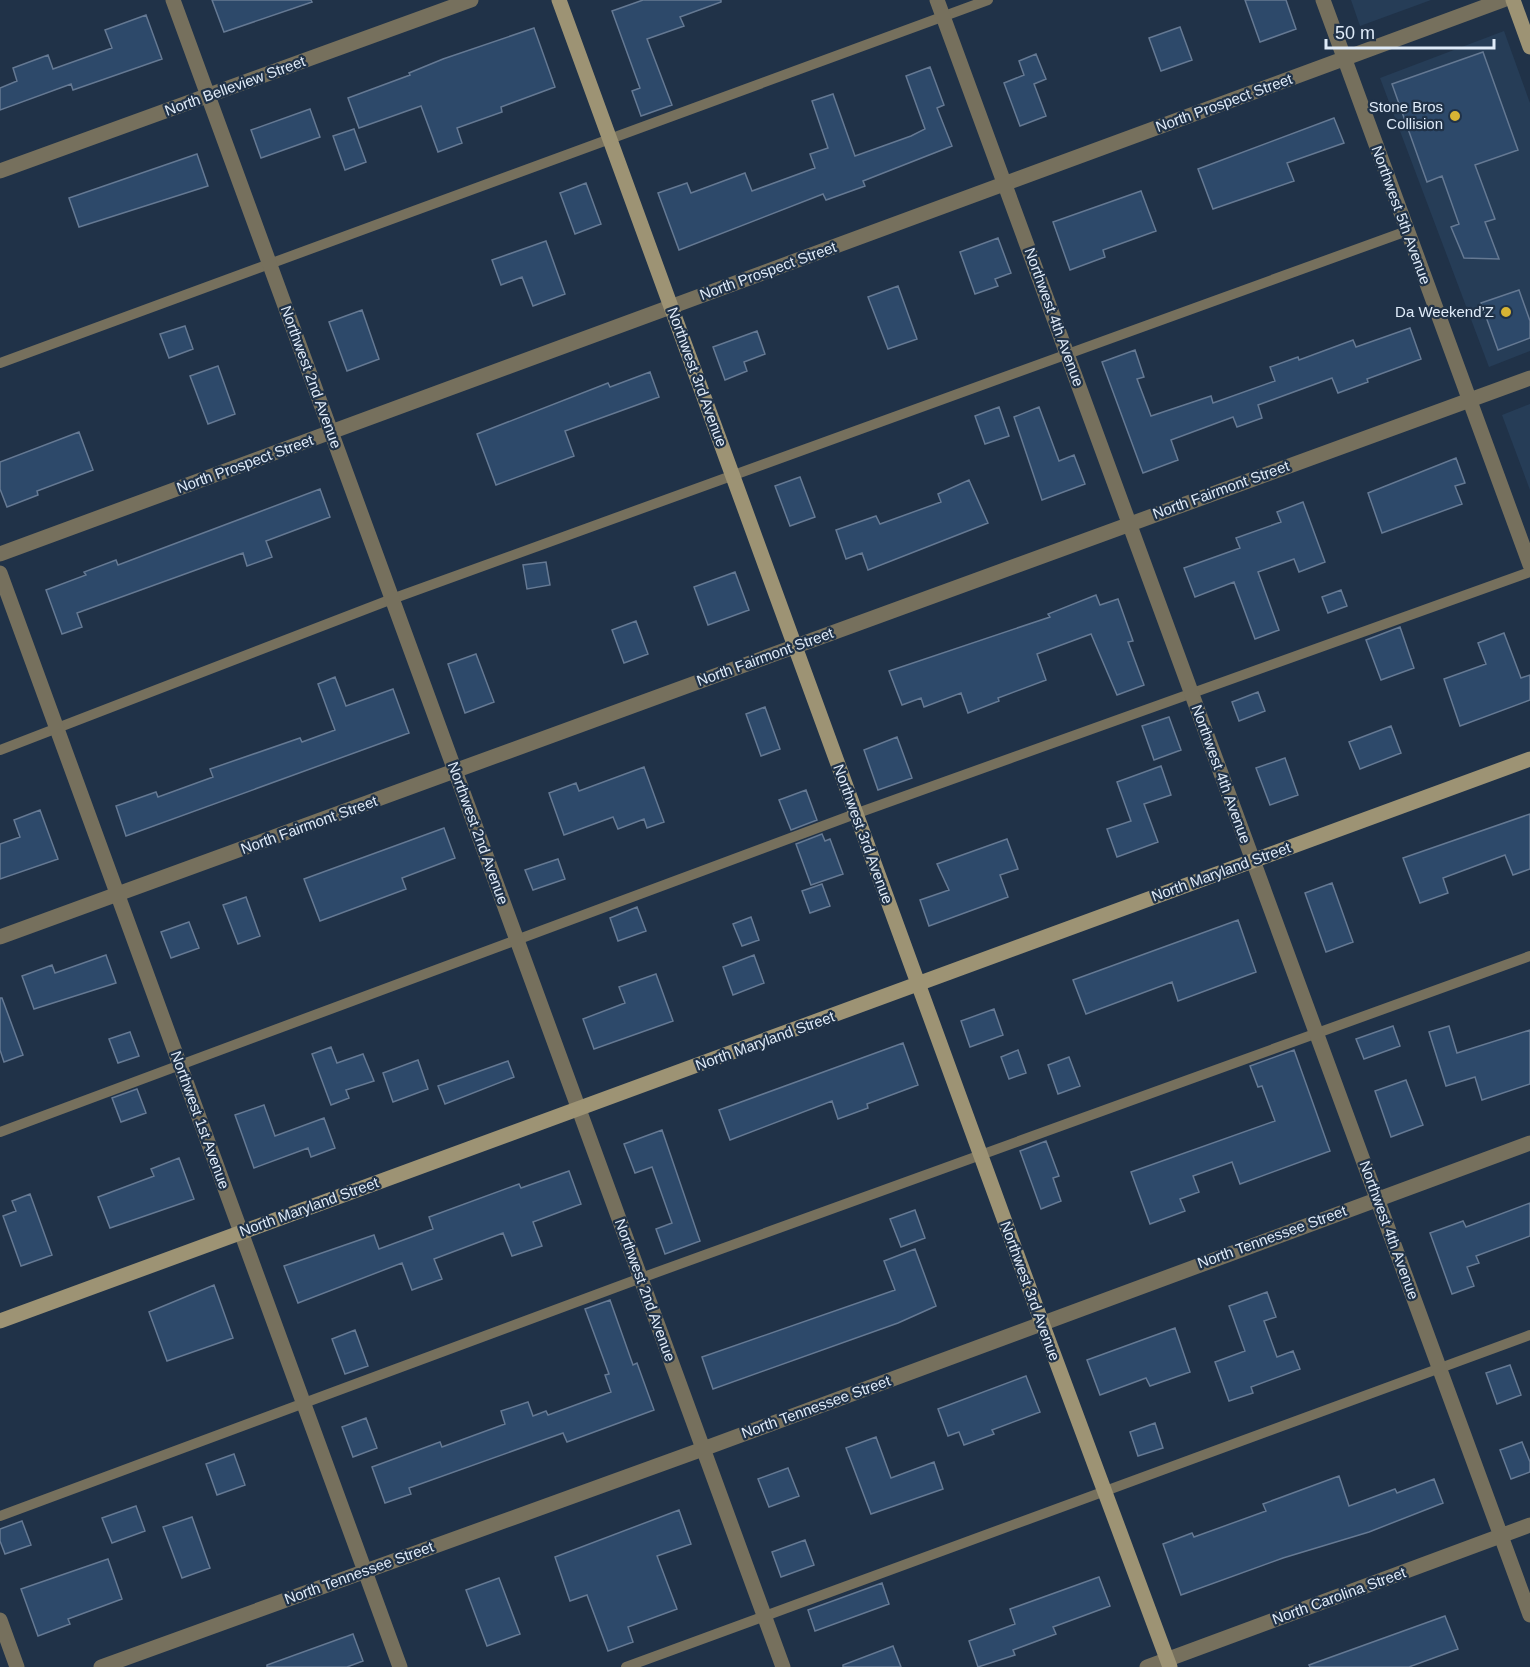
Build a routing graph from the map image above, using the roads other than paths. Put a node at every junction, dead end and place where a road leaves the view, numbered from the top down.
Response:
1 (173, 0) edge
2 (471, 0) edge
3 (559, 0) edge
4 (937, 0) edge
5 (988, 0) edge
6 (1323, 0) edge
7 (1503, 0) edge
8 (1513, 0) edge
9 (943, 16) junction
10 (1530, 47) edge
11 (1344, 58) junction
12 (208, 96) junction
13 (611, 141) junction
14 (0, 171) edge
15 (1004, 184) junction
16 (1407, 231) junction
17 (269, 263) junction
18 (672, 306) junction
19 (1067, 353) junction
20 (0, 363) edge
21 (1530, 378) edge
22 (1468, 401) junction
23 (331, 432) junction
24 (733, 477) junction
25 (1130, 523) junction
26 (0, 554) edge
27 (1530, 566) edge
28 (1530, 572) edge
29 (0, 573) edge
30 (392, 599) junction
31 (793, 646) junction
32 (1191, 692) junction
33 (58, 729) junction
34 (0, 750) edge
35 (1530, 759) edge
36 (456, 772) junction
37 (855, 814) junction
38 (1252, 861) junction
39 (119, 894) junction
40 (0, 937) edge
41 (517, 941) junction
42 (1530, 956) edge
43 (918, 985) junction
44 (1317, 1034) junction
45 (180, 1064) junction
46 (579, 1109) junction
47 (0, 1132) edge
48 (1530, 1143) edge
49 (980, 1155) junction
50 (1377, 1198) junction
51 (241, 1232) junction
52 (641, 1278) junction
53 (0, 1321) edge
54 (1041, 1323) junction
55 (1530, 1335) edge
56 (1440, 1368) junction
57 (304, 1404) junction
58 (703, 1449) junction
59 (1104, 1490) junction
60 (0, 1516) edge
61 (1530, 1525) edge
62 (1501, 1535) junction
63 (365, 1570) junction
64 (1530, 1614) edge
65 (764, 1617) junction
66 (0, 1620) edge
67 (1169, 1663) edge
68 (17, 1667) edge
69 (101, 1667) edge
70 (400, 1667) edge
71 (626, 1667) edge
72 (783, 1667) edge
73 (1147, 1667) edge

1 - 12 street, Northwest 2nd Avenue
2 - 12 street, North Belleview Street
3 - 13 street, Northwest 3rd Avenue
4 - 9 street, Northwest 4th Avenue
5 - 9 lane
6 - 11 street, Northwest 5th Avenue
7 - 11 street, North Prospect Street
8 - 10 street
9 - 13 lane
9 - 15 street, Northwest 4th Avenue
11 - 15 street, North Prospect Street
11 - 16 street, Northwest 5th Avenue
12 - 14 street, North Belleview Street
12 - 17 street, Northwest 2nd Avenue
13 - 17 lane
13 - 18 street, Northwest 3rd Avenue
15 - 18 street, North Prospect Street
15 - 19 street, Northwest 4th Avenue
16 - 19 lane
16 - 22 street, Northwest 5th Avenue
17 - 20 lane
17 - 23 street, Northwest 2nd Avenue
18 - 23 street, North Prospect Street
18 - 24 street, Northwest 3rd Avenue
19 - 24 lane
19 - 25 street, Northwest 4th Avenue
21 - 22 street, North Fairmont Street
22 - 25 street, North Fairmont Street
22 - 27 street, Northwest 5th Avenue
23 - 26 street, North Prospect Street
23 - 30 street, Northwest 2nd Avenue
24 - 30 lane
24 - 31 street, Northwest 3rd Avenue
25 - 31 street, North Fairmont Street
25 - 32 street, Northwest 4th Avenue
28 - 32 lane
29 - 33 street, Northwest 1st Avenue
30 - 33 lane
30 - 36 street, Northwest 2nd Avenue
31 - 36 street, North Fairmont Street
31 - 37 street, Northwest 3rd Avenue
32 - 37 lane
32 - 38 street, Northwest 4th Avenue
33 - 34 lane
33 - 39 street, Northwest 1st Avenue
35 - 38 street, North Maryland Street
36 - 39 street, North Fairmont Street
36 - 41 street, Northwest 2nd Avenue
37 - 41 lane
37 - 43 street, Northwest 3rd Avenue
38 - 43 street, North Maryland Street
38 - 44 street, Northwest 4th Avenue
39 - 40 street, North Fairmont Street
39 - 45 street, Northwest 1st Avenue
41 - 45 lane
41 - 46 street, Northwest 2nd Avenue
42 - 44 lane
43 - 46 street, North Maryland Street
43 - 49 street, Northwest 3rd Avenue
44 - 49 lane
44 - 50 street, Northwest 4th Avenue
45 - 47 lane
45 - 51 street, Northwest 1st Avenue
46 - 51 street, North Maryland Street
46 - 52 street, Northwest 2nd Avenue
48 - 50 street, North Tennessee Street
49 - 52 lane
49 - 54 street, Northwest 3rd Avenue
50 - 54 street, North Tennessee Street
50 - 56 street, Northwest 4th Avenue
51 - 53 street, North Maryland Street
51 - 57 street, Northwest 1st Avenue
52 - 57 lane
52 - 58 street, Northwest 2nd Avenue
54 - 58 street, North Tennessee Street
54 - 59 street, Northwest 3rd Avenue
55 - 56 lane
56 - 59 lane
56 - 62 street, Northwest 4th Avenue
57 - 60 lane
57 - 63 street, Northwest 1st Avenue
58 - 63 street, North Tennessee Street
58 - 65 street, Northwest 2nd Avenue
59 - 65 lane
59 - 67 street, Northwest 3rd Avenue
61 - 62 street, North Carolina Street
62 - 64 street, Northwest 4th Avenue
62 - 67 street, North Carolina Street
63 - 69 street, North Tennessee Street
63 - 70 street, Northwest 1st Avenue
65 - 71 lane
65 - 72 street, Northwest 2nd Avenue
66 - 68 street
67 - 73 street, North Carolina Street

